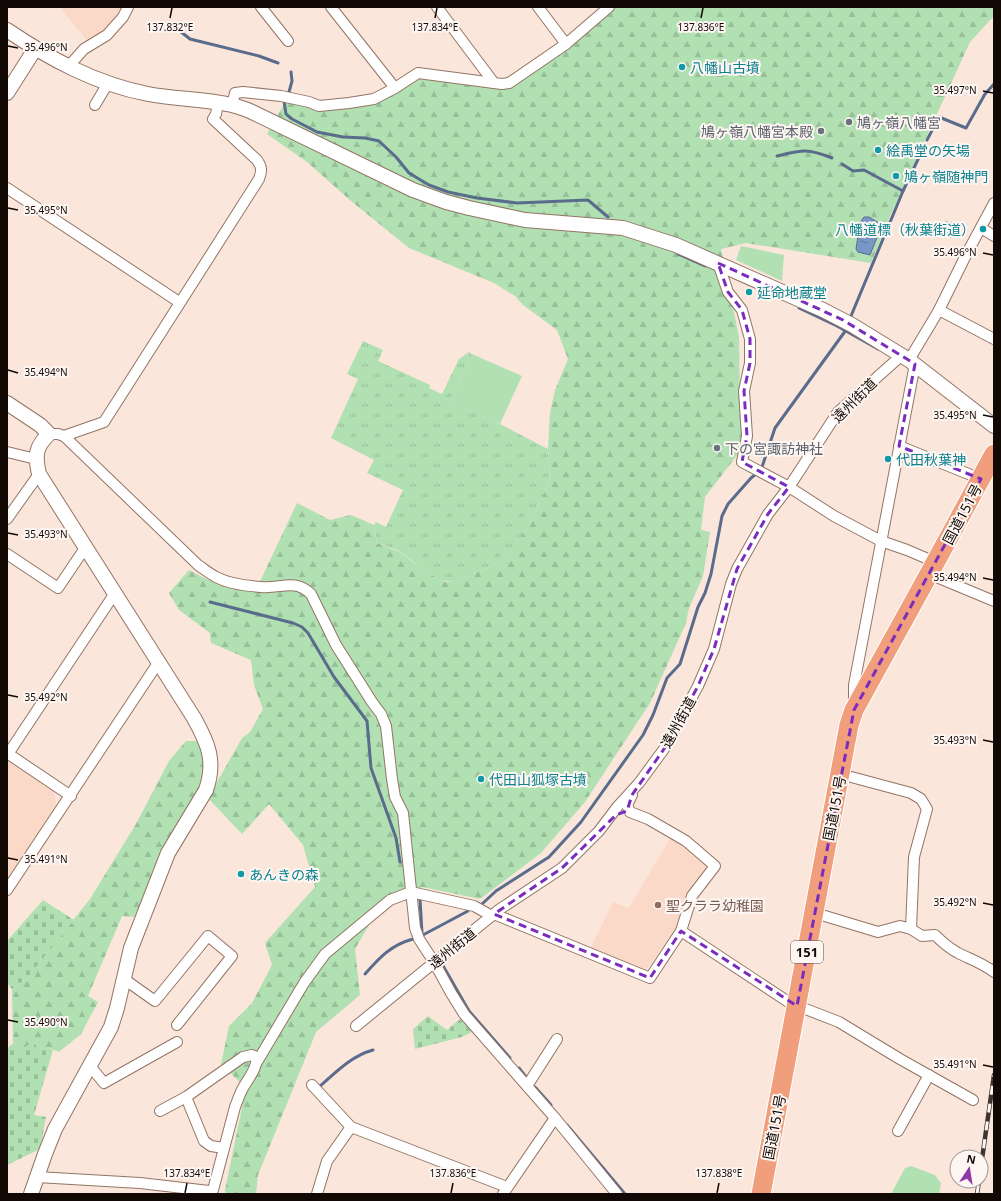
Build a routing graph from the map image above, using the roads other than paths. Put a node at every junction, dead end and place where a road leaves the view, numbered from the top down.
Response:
1 (128, 7) edge
2 (261, 7) edge
3 (331, 7) edge
4 (437, 7) edge
5 (538, 7) edge
6 (609, 7) edge
7 (7, 30) edge
8 (288, 41) dead end
9 (566, 44) junction
10 (35, 49) junction
11 (68, 67) junction
12 (108, 83) junction
13 (494, 83) junction
14 (395, 88) junction
15 (7, 93) edge
16 (218, 103) junction
17 (95, 104) dead end
18 (232, 105) junction
19 (7, 188) edge
20 (994, 203) edge
21 (980, 228) junction
22 (994, 236) edge
23 (718, 263) junction
24 (180, 302) junction
25 (939, 310) junction
26 (994, 339) edge
27 (908, 360) junction
28 (7, 403) edge
29 (994, 426) edge
30 (49, 434) junction
31 (64, 436) junction
32 (899, 446) junction
33 (7, 452) edge
34 (994, 454) edge
35 (36, 459) junction
36 (39, 474) junction
37 (981, 478) junction
38 (789, 488) junction
39 (7, 519) edge
40 (881, 541) junction
41 (86, 548) junction
42 (7, 554) edge
43 (932, 568) junction
44 (115, 593) junction
45 (994, 601) edge
46 (158, 663) junction
47 (854, 710) junction
48 (8, 753) edge
49 (840, 774) junction
50 (639, 783) junction
51 (71, 796) junction
52 (630, 812) junction
53 (599, 831) junction
54 (7, 890) edge
55 (411, 892) junction
56 (815, 913) junction
57 (493, 915) junction
58 (911, 930) junction
59 (681, 931) junction
60 (434, 962) junction
61 (994, 972) edge
62 (124, 978) junction
63 (797, 1006) junction
64 (177, 1025) dead end
65 (356, 1026) dead end
66 (557, 1040) dead end
67 (177, 1042) dead end
68 (257, 1062) junction
69 (90, 1066) junction
70 (929, 1075) junction
71 (312, 1085) dead end
72 (527, 1086) junction
73 (186, 1097) junction
74 (973, 1100) dead end
75 (160, 1111) dead end
76 (555, 1118) junction
77 (351, 1127) junction
78 (898, 1131) dead end
79 (224, 1148) junction
80 (37, 1177) junction
81 (505, 1190) edge
82 (31, 1194) edge
83 (317, 1194) edge
84 (618, 1194) edge
85 (761, 1194) edge

1 - 11 street
2 - 8 street
3 - 14 street
4 - 13 street
5 - 9 street
6 - 9 street
7 - 10 street
9 - 13 street
10 - 11 street
10 - 15 street
11 - 12 street
12 - 16 street
12 - 17 street
13 - 14 street
14 - 18 street
16 - 18 street
16 - 24 street
18 - 23 street
19 - 24 street
20 - 21 street, 遠州街道
21 - 22 street
21 - 25 street, 遠州街道
23 - 27 street
23 - 38 street
24 - 31 street
25 - 26 street
25 - 27 street, 遠州街道
27 - 29 street
27 - 32 street, 遠州街道
27 - 38 street, 遠州街道
28 - 30 street
30 - 31 street
30 - 35 street
31 - 55 street
32 - 37 street
32 - 40 street, 遠州街道
33 - 35 street
34 - 37 highway, 国道151号 / 151
35 - 36 street
36 - 39 street
36 - 41 street
37 - 43 highway, 国道151号 / 151
38 - 40 street
38 - 50 street, 遠州街道
40 - 43 street
40 - 47 street, 遠州街道
41 - 42 street
41 - 44 street
43 - 45 street
43 - 47 highway, 国道151号 / 151
44 - 46 street
44 - 48 street
46 - 51 street
46 - 62 street
47 - 49 highway, 国道151号 / 151
48 - 51 street
49 - 56 highway, 国道151号 / 151
49 - 58 street
50 - 52 street
50 - 53 street, 遠州街道
51 - 54 street
52 - 53 street
52 - 59 street
53 - 57 street, 遠州街道
55 - 57 street
55 - 60 street
55 - 68 street
56 - 58 street
56 - 63 highway, 国道151号 / 151
57 - 59 street
57 - 60 street, 遠州街道
58 - 61 street
59 - 63 street
60 - 65 street, 遠州街道
60 - 72 street
62 - 64 street
62 - 69 street
63 - 70 street
63 - 85 highway, 国道151号 / 151
66 - 72 street
67 - 69 street
68 - 73 street
68 - 79 street
69 - 80 street
70 - 74 street
70 - 78 street
71 - 77 street
72 - 76 street
73 - 75 street
73 - 79 street
76 - 81 street
76 - 84 street
77 - 81 street
77 - 83 street
79 - 80 street
80 - 82 street

